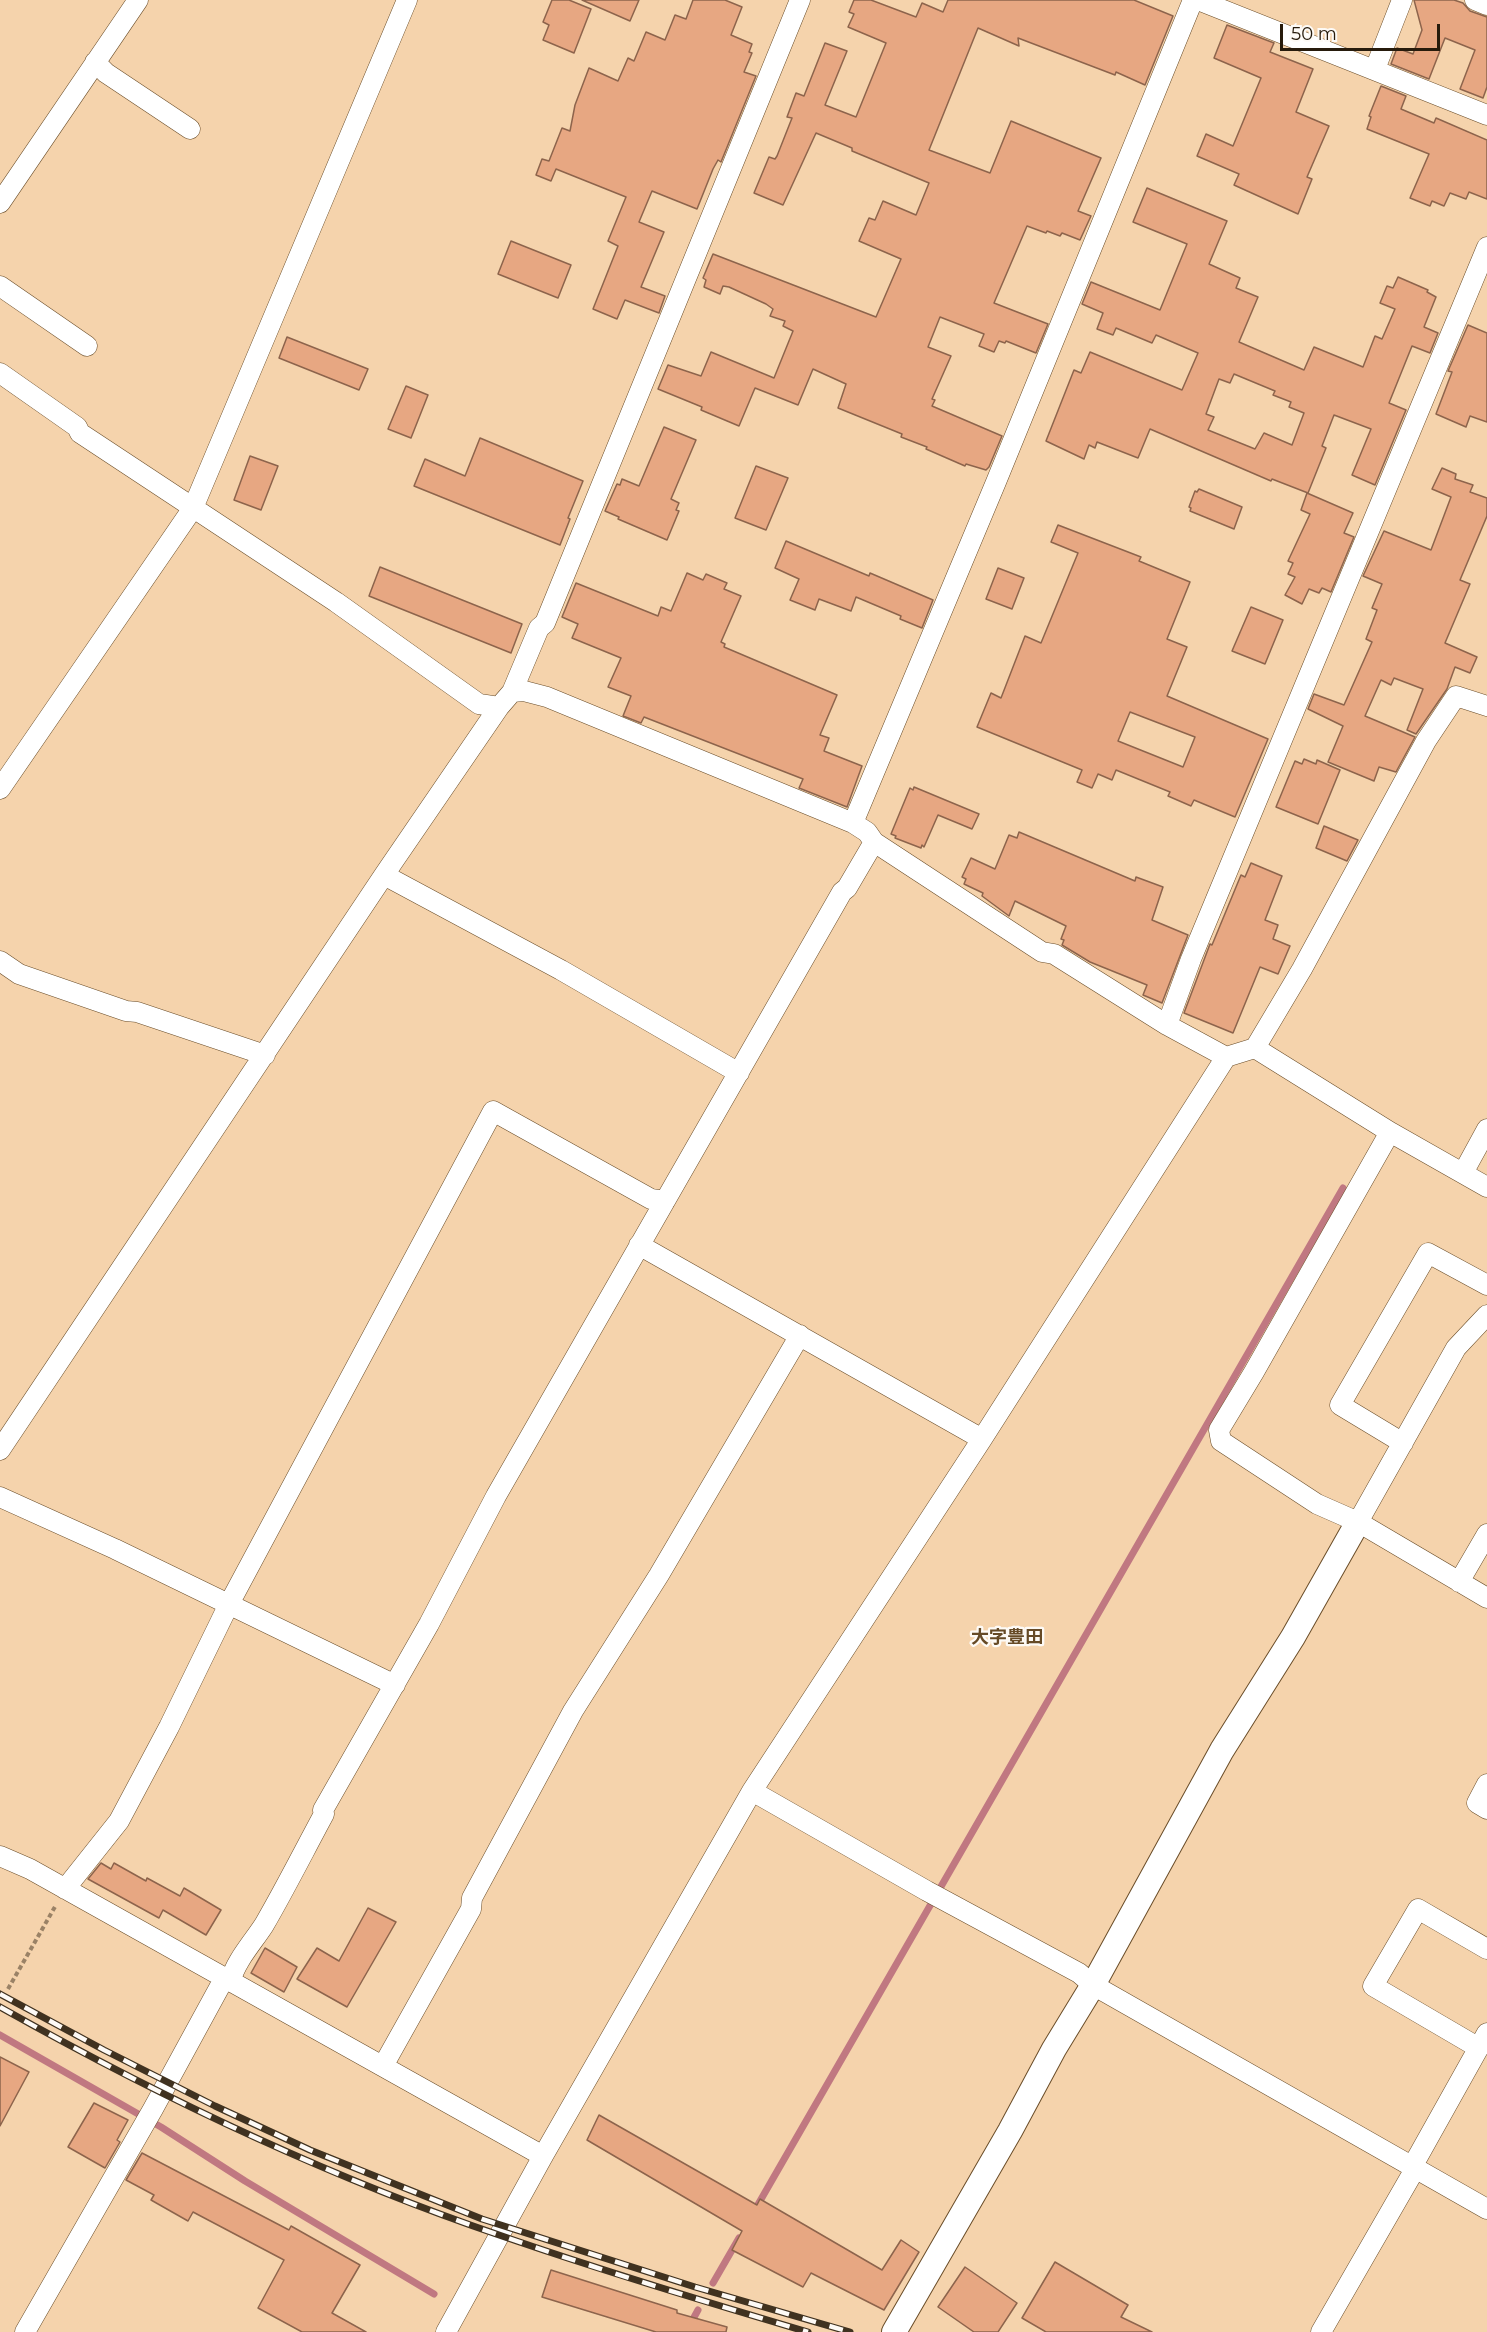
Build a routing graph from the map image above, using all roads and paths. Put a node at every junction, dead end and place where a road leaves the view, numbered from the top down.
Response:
1 (138, 0) edge
2 (407, 0) edge
3 (800, 0) edge
4 (1193, 0) edge
5 (1198, 0) edge
6 (1402, 0) edge
7 (1474, 0) edge
8 (1487, 5) edge
9 (95, 62) junction
10 (1375, 69) junction
11 (1487, 115) edge
12 (190, 129) dead end
13 (0, 203) edge
14 (1487, 246) edge
15 (0, 286) edge
16 (87, 346) dead end
17 (0, 373) edge
18 (193, 508) junction
19 (506, 699) junction
20 (1487, 706) edge
21 (0, 789) edge
22 (852, 823) junction
23 (874, 842) junction
24 (384, 875) junction
25 (0, 962) edge
26 (1167, 1025) junction
27 (1254, 1048) junction
28 (265, 1055) junction
29 (1226, 1057) junction
30 (739, 1072) junction
31 (1487, 1129) edge
32 (1390, 1132) junction
33 (1463, 1173) junction
34 (1487, 1187) edge
35 (665, 1201) junction
36 (639, 1245) junction
37 (1487, 1285) edge
38 (1487, 1315) edge
39 (800, 1335) junction
40 (982, 1439) junction
41 (1403, 1443) junction
42 (0, 1450) edge
43 (0, 1497) edge
44 (1358, 1522) junction
45 (1487, 1534) edge
46 (1459, 1582) junction
47 (1487, 1598) edge
48 (229, 1604) junction
49 (395, 1685) junction
50 (1487, 1784) edge
51 (752, 1791) junction
52 (1487, 1809) edge
53 (0, 1856) edge
54 (65, 1889) junction
55 (1487, 1949) edge
56 (228, 1979) junction
57 (1094, 1984) junction
58 (8, 1989) dead end
59 (1483, 2041) edge
60 (383, 2066) junction
61 (543, 2156) junction
62 (1413, 2168) junction
63 (1487, 2209) edge
64 (25, 2332) edge
65 (446, 2332) edge
66 (894, 2332) edge
67 (1322, 2332) edge

1 - 9 street
2 - 18 street
3 - 19 street
4 - 22 street
5 - 10 street
6 - 10 street
7 - 8 street
9 - 12 street
9 - 13 street
10 - 11 street
14 - 26 street
15 - 16 street
17 - 18 street
18 - 19 street
18 - 21 street
19 - 22 street
19 - 24 street
20 - 27 street
22 - 23 street
23 - 26 street
23 - 30 street
24 - 28 street
24 - 30 street
25 - 28 street
26 - 29 street
27 - 29 street
27 - 32 street
28 - 42 street
29 - 40 street
30 - 35 street
31 - 33 street
32 - 33 street
32 - 44 street
33 - 34 street
35 - 36 street
35 - 48 street
36 - 39 street
36 - 49 street
37 - 41 street
38 - 41 street
39 - 40 street
39 - 60 street
40 - 51 street
41 - 44 street
43 - 48 street
44 - 46 street
44 - 57 street
45 - 46 street
46 - 47 street
48 - 49 street
48 - 54 street
49 - 56 street
50 - 52 street
51 - 57 street
51 - 61 street
53 - 54 street
54 - 56 street
54 - 58 path
55 - 59 street
56 - 60 street
56 - 64 street
57 - 62 street
57 - 66 street
59 - 62 street
60 - 61 street
61 - 65 street
62 - 63 street
62 - 67 street

